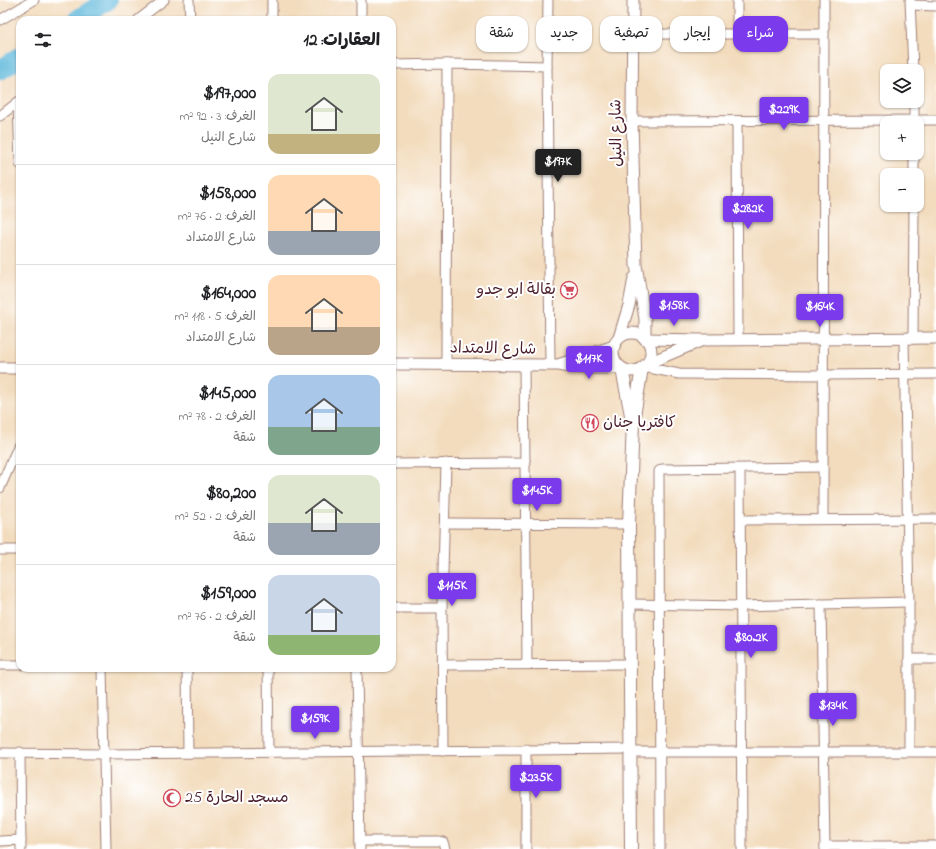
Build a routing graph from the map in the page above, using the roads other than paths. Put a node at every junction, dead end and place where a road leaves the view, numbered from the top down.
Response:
1 (164, 0) edge
2 (189, 0) edge
3 (272, 0) edge
4 (361, 0) edge
5 (548, 0) edge
6 (633, 0) edge
7 (737, 0) edge
8 (824, 0) edge
9 (28, 2) edge
10 (910, 3) edge
11 (936, 6) edge
12 (143, 16) edge
13 (190, 16) edge
14 (272, 16) edge
15 (361, 16) edge
16 (633, 16) edge
17 (737, 16) edge
18 (0, 20) edge
19 (662, 34) edge
20 (733, 34) edge
21 (788, 34) edge
22 (824, 34) junction
23 (633, 52) edge
24 (447, 64) junction
25 (913, 64) edge
26 (396, 66) edge
27 (547, 66) junction
28 (16, 104) edge
29 (0, 116) edge
30 (936, 120) edge
31 (632, 121) junction
32 (737, 121) junction
33 (825, 121) junction
34 (924, 121) edge
35 (880, 122) edge
36 (914, 212) edge
37 (636, 265) junction
38 (645, 338) junction
39 (936, 338) edge
40 (908, 339) junction
41 (703, 340) junction
42 (738, 340) junction
43 (825, 340) junction
44 (617, 342) junction
45 (396, 364) edge
46 (446, 364) junction
47 (554, 365) junction
48 (524, 366) junction
49 (644, 367) junction
50 (0, 368) edge
51 (16, 368) edge
52 (622, 368) junction
53 (904, 374) junction
54 (936, 374) edge
55 (824, 375) junction
56 (633, 422) junction
57 (446, 463) junction
58 (526, 463) junction
59 (396, 464) edge
60 (15, 465) edge
61 (823, 467) junction
62 (740, 469) junction
63 (0, 488) edge
64 (907, 518) junction
65 (936, 518) edge
66 (823, 519) junction
67 (741, 520) junction
68 (445, 523) junction
69 (526, 523) junction
70 (629, 524) junction
71 (0, 550) edge
72 (16, 550) edge
73 (909, 602) junction
74 (631, 604) junction
75 (821, 604) junction
76 (659, 605) junction
77 (740, 606) junction
78 (396, 608) edge
79 (442, 608) junction
80 (936, 658) edge
81 (909, 659) junction
82 (527, 663) junction
83 (631, 664) junction
84 (16, 665) edge
85 (443, 665) junction
86 (0, 666) edge
87 (102, 672) edge
88 (187, 672) edge
89 (268, 672) edge
90 (357, 672) edge
91 (526, 749) junction
92 (269, 751) junction
93 (358, 751) junction
94 (443, 751) junction
95 (631, 751) junction
96 (823, 751) junction
97 (909, 751) junction
98 (20, 752) junction
99 (660, 752) junction
100 (741, 752) junction
101 (936, 752) edge
102 (0, 753) edge
103 (188, 753) junction
104 (104, 754) junction
105 (0, 840) edge
106 (21, 845) edge
107 (360, 845) edge
108 (936, 846) edge
109 (825, 848) edge
110 (106, 849) edge
111 (445, 849) edge
112 (526, 849) edge
113 (632, 849) edge
114 (660, 849) edge
115 (742, 849) edge

1 - 12 street
2 - 13 street
3 - 14 street
4 - 15 street
5 - 27 street
6 - 16 street, شارع النيل
7 - 17 street
8 - 22 street
9 - 18 street
10 - 11 street
10 - 25 street
19 - 20 street
21 - 22 street
22 - 33 street
23 - 31 street, شارع النيل
24 - 26 street
24 - 27 street
24 - 46 street
27 - 47 street
28 - 29 street
30 - 34 street
31 - 32 street
31 - 37 street, شارع النيل
32 - 33 street
32 - 42 street
33 - 35 street
33 - 43 street
36 - 40 street
37 - 38 street, شارع النيل
37 - 44 street, شارع النيل
38 - 41 street
38 - 44 street
38 - 49 street
39 - 40 street
40 - 43 street
40 - 53 street
41 - 42 street
41 - 49 street
42 - 43 street
43 - 55 street
44 - 47 street, شارع الامتداد
44 - 52 street
45 - 46 street, شارع الامتداد
46 - 48 street, شارع الامتداد
47 - 48 street, شارع الامتداد
47 - 52 street
48 - 58 street
49 - 52 street
49 - 55 street
49 - 56 main road
50 - 51 street
52 - 56 main road
53 - 54 street
53 - 55 street
53 - 64 street
55 - 61 street
56 - 70 main road
57 - 58 street
57 - 59 street
57 - 68 street
58 - 69 street
60 - 63 street
61 - 62 street
61 - 66 street
62 - 67 street
62 - 76 street
64 - 65 street
64 - 66 street
64 - 73 street
66 - 67 street
67 - 77 street
68 - 69 street
68 - 79 street
69 - 70 street
69 - 82 street
70 - 74 main road
71 - 72 street
73 - 75 street
73 - 81 street
74 - 76 street
74 - 83 main road
75 - 77 street
75 - 96 street
76 - 77 street
76 - 99 street
77 - 100 street
78 - 79 street
79 - 85 street
80 - 81 street
81 - 97 street
82 - 83 street
82 - 85 street
83 - 95 main road
84 - 86 street
85 - 94 street
87 - 104 street
88 - 103 street
89 - 92 street
90 - 93 street
91 - 94 street
91 - 95 street
91 - 112 street
92 - 93 street
92 - 103 street
93 - 94 street
93 - 107 street
95 - 99 street
95 - 113 main road
96 - 97 street
96 - 100 street
96 - 109 street
97 - 101 street
98 - 102 street
98 - 104 street
98 - 106 street
99 - 100 street
99 - 114 street
100 - 115 street
103 - 104 street
104 - 110 street
105 - 106 street
107 - 111 street
108 - 109 street

